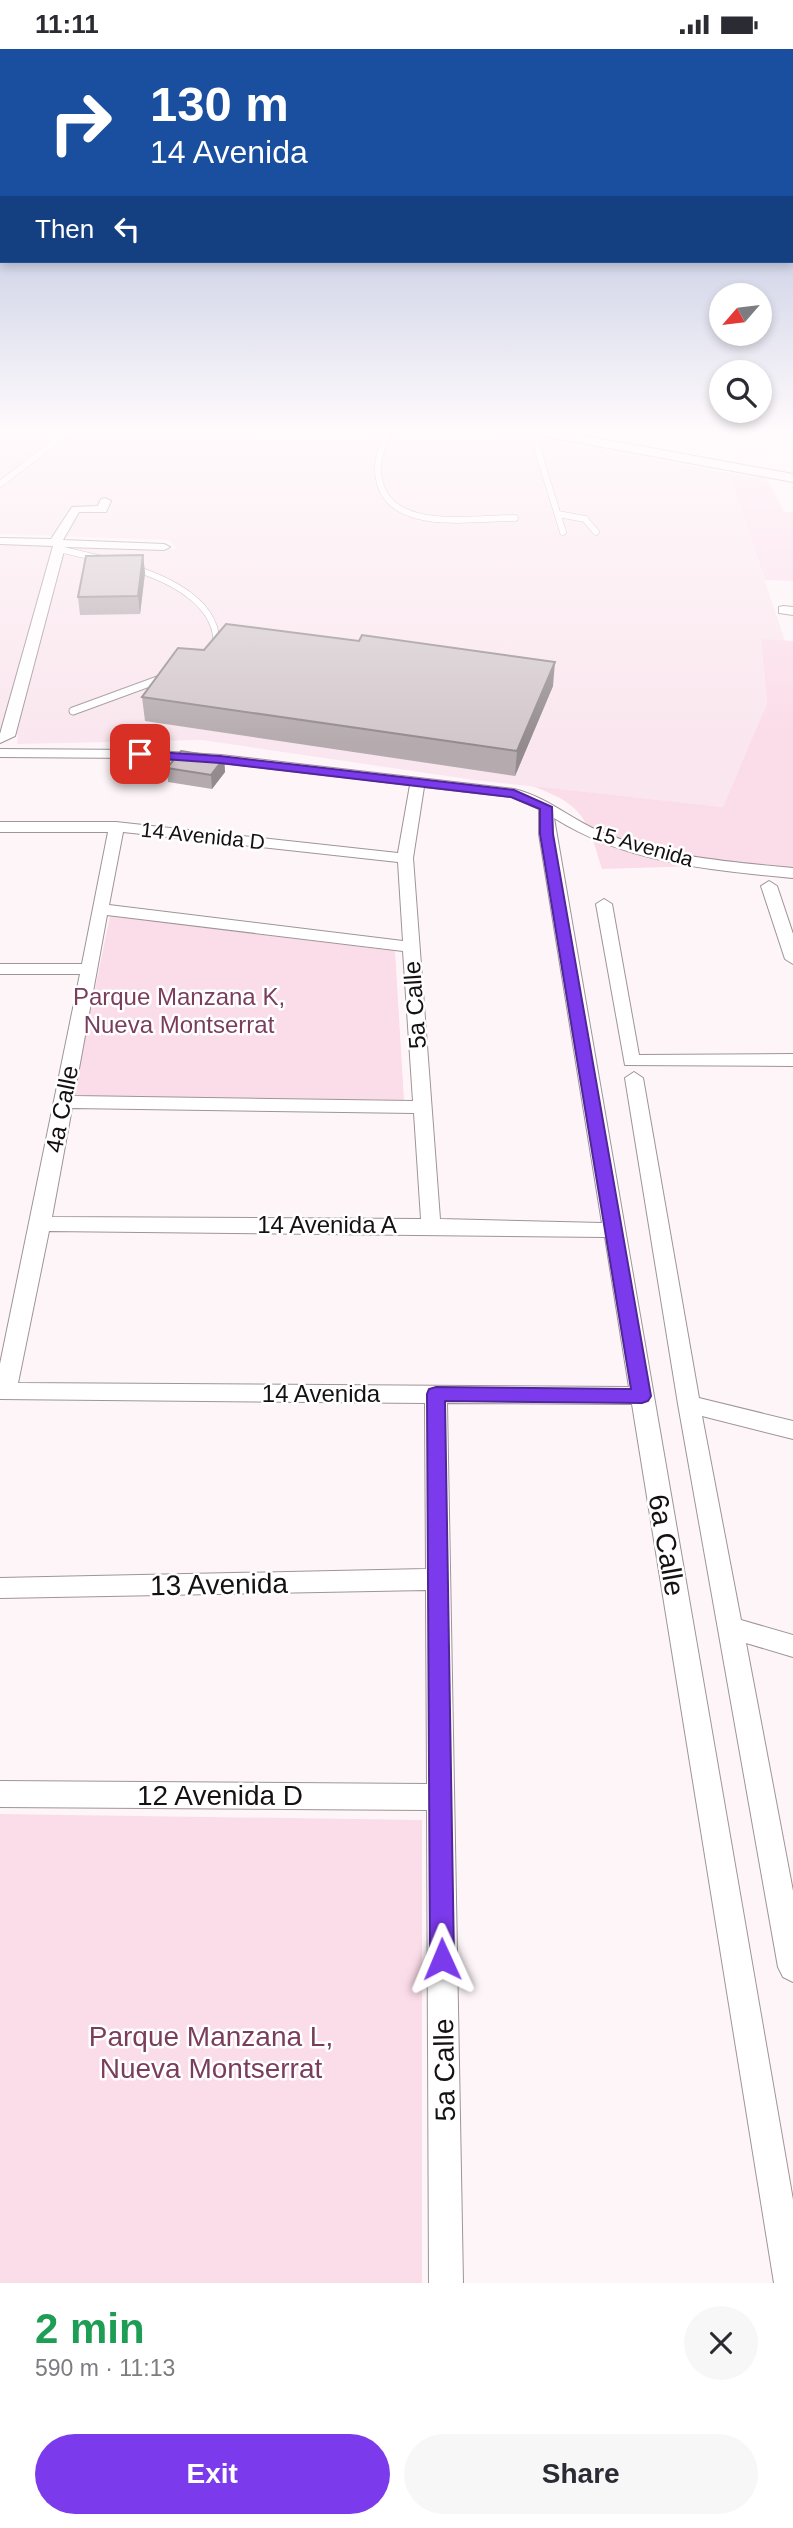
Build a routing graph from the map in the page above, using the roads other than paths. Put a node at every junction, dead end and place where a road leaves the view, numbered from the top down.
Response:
1 (63, 535) edge
2 (0, 541) edge
3 (58, 545) junction
4 (164, 547) dead end
5 (116, 563) edge
6 (128, 567) edge
7 (211, 658) edge
8 (170, 676) edge
9 (73, 711) dead end
10 (5, 731) edge
11 (0, 753) edge
12 (416, 784) junction
13 (546, 807) junction
14 (0, 827) edge
15 (116, 827) junction
16 (405, 859) junction
17 (793, 873) edge
18 (769, 886) dead end
19 (604, 904) dead end
20 (100, 909) junction
21 (411, 947) junction
22 (793, 959) edge
23 (0, 969) edge
24 (89, 969) junction
25 (793, 1060) edge
26 (632, 1070) junction
27 (63, 1103) junction
28 (423, 1107) junction
29 (40, 1224) junction
30 (431, 1226) junction
31 (614, 1230) junction
32 (3, 1391) edge
33 (436, 1394) junction
34 (642, 1396) junction
35 (689, 1403) junction
36 (793, 1430) edge
37 (438, 1579) junction
38 (0, 1588) edge
39 (730, 1628) junction
40 (793, 1646) edge
41 (0, 1794) edge
42 (440, 1797) junction
43 (793, 1967) edge
44 (446, 2283) edge
45 (791, 2283) edge

1 - 3 street
2 - 3 street
3 - 4 street
3 - 5 lane
3 - 10 street
6 - 7 lane
8 - 9 lane
11 - 12 street, 15 Avenida
12 - 13 street, 15 Avenida
12 - 16 street, 5a Calle
13 - 17 street, 15 Avenida
13 - 31 street, 6a Calle
14 - 15 street, 14 Avenida D
15 - 16 street, 14 Avenida D
15 - 20 street, 4a Calle
16 - 21 street, 5a Calle
18 - 22 street
19 - 26 street, 6a Calle
20 - 21 street
20 - 24 street, 4a Calle
21 - 28 street, 5a Calle
23 - 24 street
24 - 27 street, 4a Calle
25 - 26 street
26 - 35 street, 6a Calle
27 - 28 street
27 - 29 street, 4a Calle
28 - 30 street, 5a Calle
29 - 30 street, 14 Avenida A
29 - 32 street, 4a Calle
30 - 31 street, 14 Avenida A
31 - 34 street, 6a Calle
32 - 33 street, 14 Avenida
33 - 34 street, 14 Avenida
33 - 37 street, 5a Calle
34 - 45 street, 6a Calle
35 - 36 street
35 - 39 street, 6a Calle
37 - 38 street, 13 Avenida
37 - 42 street, 5a Calle
39 - 40 street
39 - 43 street, 6a Calle
41 - 42 street, 12 Avenida D
42 - 44 street, 5a Calle

